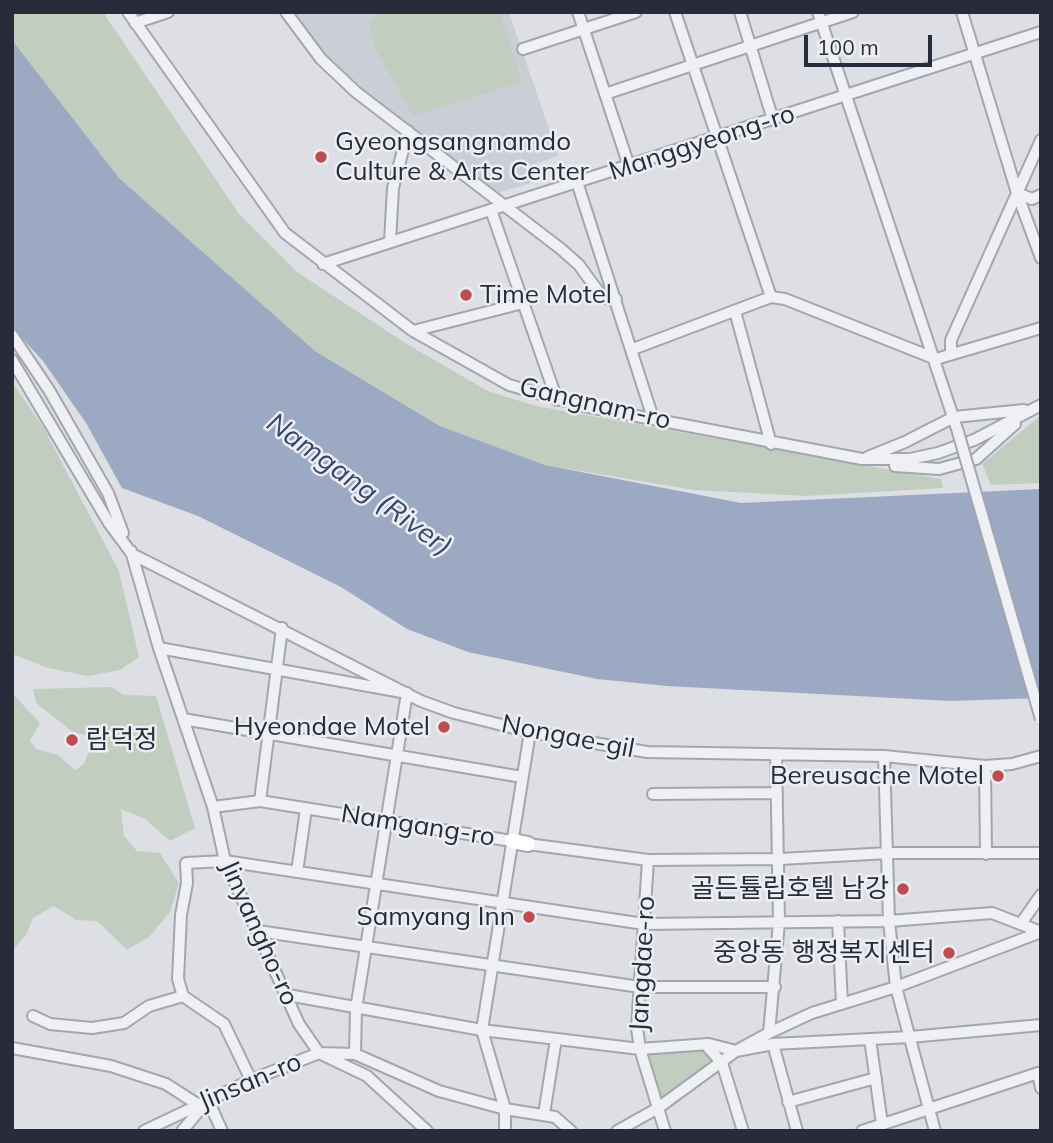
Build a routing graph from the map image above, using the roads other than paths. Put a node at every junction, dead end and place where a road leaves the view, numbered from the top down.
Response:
1 (128, 12) edge
2 (168, 12) edge
3 (286, 12) edge
4 (578, 12) edge
5 (636, 12) edge
6 (675, 12) edge
7 (740, 12) edge
8 (853, 12) edge
9 (962, 12) edge
10 (819, 18) edge
11 (135, 23) junction
12 (584, 29) junction
13 (1041, 32) edge
14 (751, 47) junction
15 (523, 49) dead end
16 (975, 53) junction
17 (694, 66) junction
18 (605, 94) junction
19 (846, 96) junction
20 (773, 120) junction
21 (408, 131) junction
22 (717, 138) junction
23 (1041, 140) edge
24 (629, 166) junction
25 (577, 182) junction
26 (1017, 193) junction
27 (1041, 195) edge
28 (503, 206) junction
29 (491, 210) junction
30 (390, 242) junction
31 (1041, 258) edge
32 (323, 264) junction
33 (771, 297) junction
34 (616, 299) junction
35 (523, 303) junction
36 (735, 311) junction
37 (1041, 328) edge
38 (413, 331) junction
39 (12, 335) edge
40 (633, 349) junction
41 (951, 354) junction
42 (936, 359) junction
43 (12, 360) edge
44 (556, 400) junction
45 (1036, 408) edge
46 (954, 417) junction
47 (653, 418) junction
48 (771, 443) junction
49 (862, 459) junction
50 (132, 554) junction
51 (282, 628) junction
52 (159, 648) junction
53 (276, 669) junction
54 (407, 693) junction
55 (183, 719) junction
56 (1041, 719) edge
57 (530, 732) junction
58 (268, 734) junction
59 (776, 754) junction
60 (397, 755) junction
61 (1041, 755) edge
62 (884, 756) junction
63 (985, 766) junction
64 (522, 777) junction
65 (777, 793) junction
66 (653, 794) dead end
67 (260, 801) junction
68 (213, 807) junction
69 (306, 808) junction
70 (385, 821) junction
71 (512, 841) junction
72 (528, 844) joint
73 (889, 853) junction
74 (1041, 853) edge
75 (986, 854) junction
76 (780, 859) junction
77 (648, 860) junction
78 (225, 861) junction
79 (297, 872) junction
80 (375, 883) junction
81 (1041, 895) edge
82 (502, 903) junction
83 (889, 921) junction
84 (779, 922) junction
85 (838, 922) junction
86 (1022, 922) junction
87 (644, 924) junction
88 (258, 931) junction
89 (1041, 932) edge
90 (366, 946) junction
91 (493, 965) junction
92 (640, 987) junction
93 (775, 987) junction
94 (896, 987) junction
95 (289, 995) junction
96 (183, 996) junction
97 (842, 1004) junction
98 (355, 1009) junction
99 (33, 1016) dead end
100 (1041, 1025) edge
101 (482, 1030) junction
102 (910, 1037) junction
103 (771, 1038) junction
104 (556, 1039) junction
105 (870, 1039) junction
106 (705, 1044) junction
107 (12, 1048) edge
108 (640, 1049) junction
109 (736, 1051) junction
110 (319, 1053) junction
111 (355, 1054) junction
112 (722, 1063) junction
113 (1039, 1070) edge
114 (876, 1078) junction
115 (251, 1080) junction
116 (1041, 1088) edge
117 (208, 1100) junction
118 (788, 1102) junction
119 (197, 1104) junction
120 (658, 1108) junction
121 (505, 1109) junction
122 (930, 1110) junction
123 (544, 1114) junction
124 (882, 1125) junction
125 (148, 1129) edge
126 (182, 1131) edge
127 (222, 1131) edge
128 (427, 1131) edge
129 (505, 1131) edge
130 (571, 1131) edge
131 (617, 1131) edge
132 (664, 1131) edge
133 (743, 1131) edge
134 (797, 1131) edge
135 (862, 1131) edge
136 (936, 1131) edge

1 - 11 street, Gangnam-ro
2 - 11 street
3 - 21 street
4 - 12 street
5 - 12 street
6 - 17 street
7 - 14 street
8 - 10 street
9 - 16 street
10 - 14 street
10 - 19 street
11 - 32 street, Gangnam-ro
12 - 15 street
12 - 18 street
13 - 16 street, Manggyeong-ro
14 - 17 street
14 - 20 street
16 - 19 street, Manggyeong-ro
16 - 26 street
17 - 18 street
17 - 22 street
18 - 24 street
19 - 20 street, Manggyeong-ro
19 - 42 street
20 - 22 street, Manggyeong-ro
21 - 28 street
21 - 30 street
22 - 24 street, Manggyeong-ro
22 - 33 street
23 - 26 street
24 - 25 street, Manggyeong-ro
25 - 28 street, Manggyeong-ro
25 - 34 street
26 - 27 street
26 - 31 street
26 - 41 street
28 - 29 street, Manggyeong-ro
28 - 34 street
29 - 30 street, Manggyeong-ro
29 - 35 street
30 - 32 street, Manggyeong-ro
32 - 38 street, Gangnam-ro
33 - 36 street
33 - 42 street
34 - 40 street
35 - 38 street
35 - 44 street
36 - 40 street
36 - 48 street
37 - 41 street
38 - 44 street, Gangnam-ro
39 - 50 street
40 - 47 street
41 - 42 street
42 - 46 street
43 - 50 street
44 - 47 street, Gangnam-ro
45 - 46 street
45 - 49 street, Gangnam-ro
45 - 49 street
46 - 49 street
46 - 56 street, bridge
47 - 48 street, Gangnam-ro
48 - 49 street, Gangnam-ro
50 - 51 street, Nongae-gil
50 - 52 street
51 - 53 street
51 - 54 street, Nongae-gil
52 - 53 street
52 - 55 street
53 - 54 street
53 - 58 street
54 - 57 street, Nongae-gil
54 - 60 street
55 - 58 street
55 - 68 street
57 - 59 street, Nongae-gil
57 - 64 street
58 - 60 street
58 - 67 street
59 - 62 street, Nongae-gil
59 - 65 street
60 - 64 street
60 - 70 street
61 - 63 street, Nongae-gil
62 - 63 street, Nongae-gil
62 - 73 street
63 - 75 street
64 - 71 street
65 - 66 street
65 - 76 street
67 - 68 street, Namgang-ro
67 - 69 street, Namgang-ro
68 - 78 street, Jinyangho-ro
69 - 70 street, Namgang-ro
69 - 79 street
70 - 71 street, Namgang-ro
70 - 80 street
71 - 72 main road, Namgang-ro
71 - 82 street
72 - 77 street, Namgang-ro
73 - 75 street, Namgang-ro
73 - 76 street, Namgang-ro
73 - 83 street
74 - 75 street, Namgang-ro
76 - 77 street, Namgang-ro
76 - 84 street
77 - 87 street, Jangdae-ro
78 - 79 street
78 - 88 street, Jinyangho-ro
78 - 96 street
79 - 80 street
80 - 82 street
80 - 90 street
81 - 86 street
82 - 87 street
82 - 91 street
83 - 85 street
83 - 86 street
83 - 94 street
84 - 85 street
84 - 87 street
84 - 93 street
85 - 97 street
86 - 89 street
87 - 92 street, Jangdae-ro
88 - 90 street
88 - 95 street, Jinyangho-ro
89 - 94 street
90 - 91 street
90 - 98 street
91 - 92 street
91 - 101 street
92 - 93 street
92 - 108 street, Jangdae-ro
93 - 103 street
94 - 97 street
94 - 102 street
95 - 98 street
95 - 110 street, Jinyangho-ro
96 - 99 street
96 - 115 street
97 - 103 street
98 - 101 street
98 - 111 street
100 - 102 street
101 - 104 street
101 - 121 street
102 - 105 street
102 - 122 street
103 - 105 street
103 - 109 street
103 - 118 street
104 - 108 street
104 - 123 street
105 - 114 street
106 - 108 street
106 - 109 street
106 - 112 street
107 - 119 street
108 - 120 street, Jangdae-ro
109 - 112 street
110 - 111 street
110 - 115 street, Jinsan-ro
110 - 128 street
111 - 121 street
112 - 120 street
112 - 133 street
113 - 116 street
113 - 122 street
114 - 118 street
114 - 124 street
115 - 117 street, Jinsan-ro
117 - 119 street, Jinsan-ro
117 - 126 street
117 - 127 street
118 - 134 street
119 - 125 street, Jinsan-ro
120 - 131 street
120 - 132 street, Jangdae-ro
121 - 123 street
121 - 129 street
122 - 124 street
122 - 136 street
123 - 130 street
124 - 135 street

